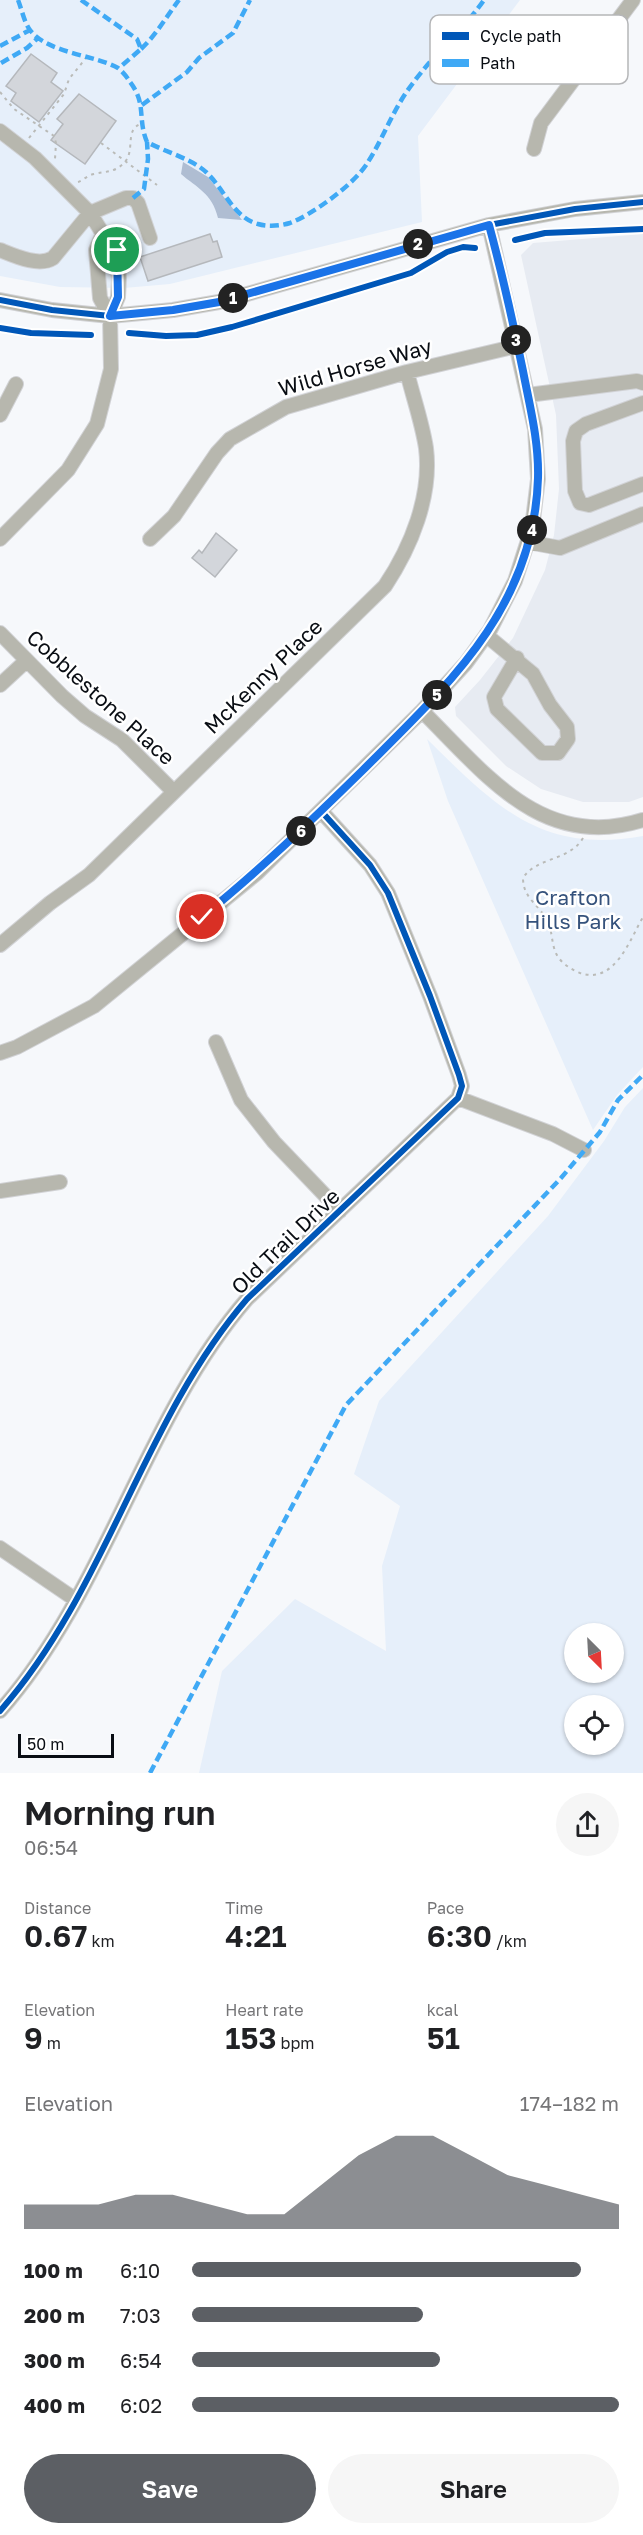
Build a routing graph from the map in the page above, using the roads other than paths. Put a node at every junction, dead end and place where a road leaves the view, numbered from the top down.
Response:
1 (633, 0) edge
2 (622, 15) edge
3 (570, 84) edge
4 (0, 132) edge
5 (534, 149) dead end
6 (643, 202) edge
7 (90, 213) junction
8 (489, 225) junction
9 (103, 234) junction
10 (150, 238) dead end
11 (0, 250) edge
12 (0, 300) edge
13 (110, 316) junction
14 (518, 346) junction
15 (406, 372) junction
16 (643, 383) edge
17 (16, 384) dead end
18 (528, 395) junction
19 (643, 403) edge
20 (0, 415) edge
21 (643, 484) edge
22 (643, 514) edge
23 (0, 539) edge
24 (150, 539) dead end
25 (528, 542) junction
26 (0, 633) edge
27 (486, 634) junction
28 (517, 658) junction
29 (26, 661) junction
30 (0, 685) edge
31 (422, 711) junction
32 (174, 792) junction
33 (321, 811) junction
34 (643, 820) edge
35 (0, 945) edge
36 (216, 1042) dead end
37 (0, 1053) edge
38 (458, 1098) junction
39 (584, 1150) dead end
40 (60, 1182) dead end
41 (0, 1191) edge
42 (339, 1211) junction
43 (0, 1548) edge
44 (76, 1600) junction
45 (0, 1711) edge

1 - 2 street
3 - 5 street
4 - 7 street
6 - 8 street
7 - 9 street
7 - 10 street
7 - 11 street
8 - 13 street
8 - 14 street
9 - 13 street
9 - 13 street
12 - 13 street
13 - 23 street
14 - 15 street, Wild Horse Way
14 - 18 street
15 - 24 street, Wild Horse Way
15 - 32 street, McKenny Place
16 - 18 street
17 - 20 street
18 - 25 street
19 - 21 street
22 - 25 street
25 - 27 street
26 - 29 street, Cobblestone Place
27 - 28 street
27 - 31 street
28 - 28 street
29 - 30 street
29 - 32 street, Cobblestone Place
31 - 33 street
31 - 34 street
32 - 35 street, McKenny Place
33 - 37 street
33 - 38 street
36 - 42 street
38 - 39 street
38 - 42 street, Old Trail Drive
40 - 41 street
42 - 44 street, Old Trail Drive
43 - 44 street
44 - 45 street, Old Trail Drive

